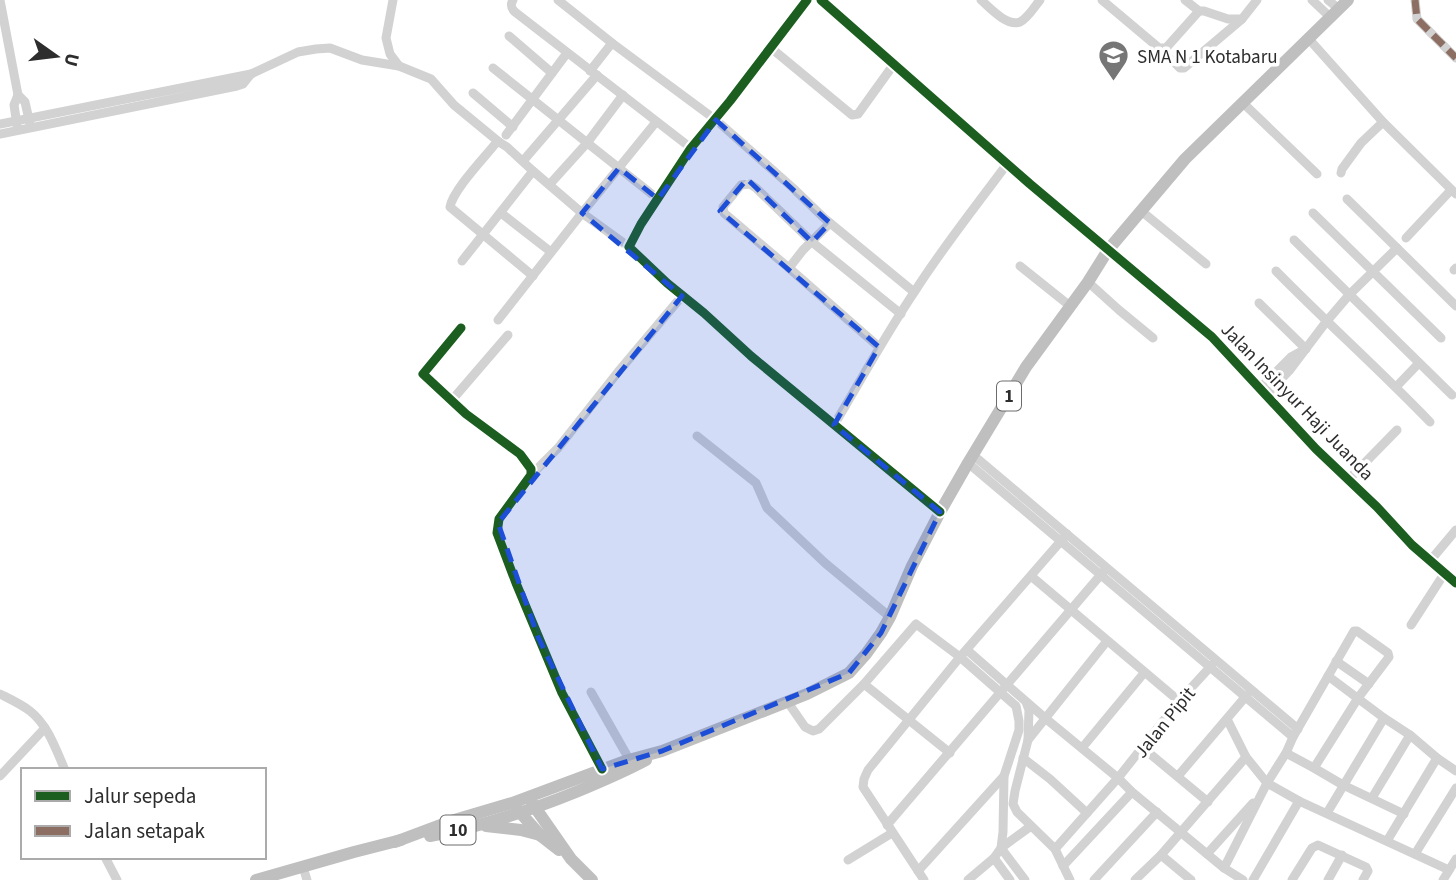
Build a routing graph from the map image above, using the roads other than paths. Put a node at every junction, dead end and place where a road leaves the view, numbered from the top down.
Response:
1 (0, 0) edge
2 (393, 0) edge
3 (513, 0) edge
4 (558, 0) edge
5 (807, 0) edge
6 (981, 0) edge
7 (1040, 0) edge
8 (1102, 0) edge
9 (1185, 0) edge
10 (1312, 0) edge
11 (1415, 0) edge
12 (1254, 1) edge
13 (828, 2) edge
14 (1336, 6) edge
15 (1199, 12) junction
16 (1242, 19) junction
17 (509, 36) dead end
18 (1308, 38) junction
19 (612, 43) junction
20 (771, 48) junction
21 (567, 54) junction
22 (1456, 58) edge
23 (1172, 60) dead end
24 (894, 65) junction
25 (399, 66) junction
26 (493, 68) dead end
27 (552, 72) junction
28 (593, 73) junction
29 (473, 93) dead end
30 (18, 95) junction
31 (623, 95) junction
32 (532, 99) junction
33 (1242, 102) junction
34 (559, 120) junction
35 (716, 120) junction
36 (656, 122) junction
37 (1383, 122) junction
38 (29, 123) junction
39 (0, 124) edge
40 (17, 126) junction
41 (513, 127) junction
42 (0, 134) edge
43 (503, 139) junction
44 (587, 143) junction
45 (691, 148) junction
46 (523, 161) junction
47 (1007, 164) junction
48 (619, 168) junction
49 (533, 171) junction
50 (1341, 173) dead end
51 (1317, 174) dead end
52 (550, 184) junction
53 (1454, 192) edge
54 (658, 199) junction
55 (1347, 199) dead end
56 (1140, 210) junction
57 (501, 213) junction
58 (582, 213) junction
59 (1313, 213) dead end
60 (830, 223) junction
61 (483, 236) junction
62 (1406, 238) dead end
63 (1294, 240) dead end
64 (812, 242) junction
65 (629, 247) junction
66 (1397, 248) junction
67 (1108, 250) junction
68 (551, 252) junction
69 (462, 261) dead end
70 (1206, 264) dead end
71 (1020, 265) dead end
72 (789, 268) junction
73 (1276, 271) dead end
74 (1374, 271) junction
75 (533, 276) junction
76 (1088, 282) junction
77 (914, 292) junction
78 (1349, 295) junction
79 (682, 296) junction
80 (1259, 303) dead end
81 (1070, 306) junction
82 (1456, 306) edge
83 (901, 314) junction
84 (498, 320) dead end
85 (1326, 322) junction
86 (461, 328) dead end
87 (508, 335) dead end
88 (1153, 338) dead end
89 (1441, 338) dead end
90 (879, 347) junction
91 (1305, 350) junction
92 (1419, 363) junction
93 (1396, 387) junction
94 (1262, 392) junction
95 (1451, 395) dead end
96 (452, 400) junction
97 (1430, 422) dead end
98 (834, 425) junction
99 (1397, 430) dead end
100 (696, 436) dead end
101 (970, 459) junction
102 (531, 475) junction
103 (1349, 479) junction
104 (940, 512) junction
105 (1456, 530) edge
106 (1064, 538) junction
107 (1430, 561) junction
108 (1103, 571) junction
109 (1444, 574) junction
110 (1031, 576) junction
111 (1456, 583) edge
112 (1071, 610) junction
113 (890, 617) junction
114 (1411, 625) dead end
115 (1107, 641) junction
116 (964, 654) junction
117 (1336, 661) junction
118 (1213, 664) junction
119 (1144, 673) junction
120 (1328, 676) junction
121 (864, 684) junction
122 (1369, 684) junction
123 (1004, 689) junction
124 (592, 692) dead end
125 (0, 694) edge
126 (1248, 694) junction
127 (1358, 698) junction
128 (788, 701) junction
129 (1179, 701) junction
130 (1026, 702) junction
131 (1045, 718) junction
132 (1384, 718) junction
133 (1227, 719) junction
134 (909, 720) junction
135 (45, 728) junction
136 (1295, 733) junction
137 (1410, 735) junction
138 (1028, 740) junction
139 (1082, 748) junction
140 (1143, 748) junction
141 (662, 751) junction
142 (950, 753) junction
143 (1286, 753) junction
144 (1247, 757) junction
145 (1023, 758) junction
146 (1437, 758) junction
147 (629, 760) junction
148 (64, 768) edge
149 (1314, 768) junction
150 (602, 769) junction
151 (1456, 771) edge
152 (1004, 775) junction
153 (0, 776) edge
154 (1178, 776) junction
155 (1118, 778) junction
156 (1267, 783) junction
157 (1343, 785) junction
158 (1456, 788) edge
159 (1132, 792) junction
160 (1261, 795) junction
161 (1372, 799) junction
162 (553, 801) junction
163 (1300, 801) junction
164 (532, 802) junction
165 (1208, 802) junction
166 (516, 808) junction
167 (1157, 812) junction
168 (1087, 813) junction
169 (1327, 813) junction
170 (1404, 814) junction
171 (480, 825) junction
172 (1031, 826) junction
173 (890, 829) junction
174 (1182, 832) junction
175 (546, 834) junction
176 (1387, 841) junction
177 (394, 842) junction
178 (1001, 848) junction
179 (1055, 849) junction
180 (1207, 854) junction
181 (1415, 854) junction
182 (1161, 855) junction
183 (1342, 855) junction
184 (994, 858) junction
185 (106, 859) edge
186 (1456, 859) edge
187 (848, 860) dead end
188 (1063, 866) junction
189 (303, 867) junction
190 (1224, 868) junction
191 (1449, 870) junction
192 (918, 871) junction
193 (970, 879) edge
194 (1137, 879) edge
195 (117, 880) edge
196 (256, 880) edge
197 (307, 880) edge
198 (592, 880) edge
199 (924, 880) edge
200 (1010, 880) edge
201 (1025, 880) edge
202 (1070, 880) edge
203 (1094, 880) edge
204 (1191, 880) edge
205 (1243, 880) edge
206 (1253, 880) edge
207 (1292, 880) edge
208 (1328, 880) edge
209 (1363, 880) edge
210 (1443, 880) edge

1 - 30 street
2 - 25 street
3 - 21 street
4 - 19 street
5 - 20 street
6 - 7 street
8 - 15 street
9 - 15 street
10 - 14 street
11 - 22 street
12 - 16 street
13 - 24 street, Jalan Insinyur Haji Juanda
14 - 18 highway, 1
15 - 16 street
16 - 23 street
17 - 27 street
18 - 33 highway, 1
18 - 37 street
19 - 28 street
19 - 35 street
20 - 24 street
20 - 35 street
21 - 27 street
21 - 28 street
24 - 47 street, Jalan Insinyur Haji Juanda
25 - 38 street
25 - 43 street
26 - 32 street
27 - 32 street
28 - 31 street
28 - 34 street
29 - 41 street
30 - 38 street
30 - 40 street
31 - 36 street
31 - 44 street
32 - 34 street
32 - 41 street
33 - 51 street
33 - 56 highway, 1
34 - 44 street
34 - 46 street
35 - 45 street
35 - 60 street
36 - 45 street
36 - 48 street
37 - 50 street
37 - 53 street
38 - 40 street
39 - 40 street
40 - 42 street
41 - 43 street
43 - 46 street
43 - 61 street
44 - 48 street
44 - 52 street
45 - 54 street
46 - 49 street
47 - 67 street, Jalan Insinyur Haji Juanda
47 - 77 street
48 - 54 street
48 - 58 street
49 - 52 street
49 - 57 street
52 - 58 street
53 - 62 street
54 - 65 street
55 - 66 street
56 - 67 highway, 1
56 - 70 street
57 - 61 street
57 - 68 street
58 - 65 street
58 - 68 street
59 - 74 street
60 - 64 street
60 - 77 street
61 - 69 street
61 - 75 street
63 - 78 street
64 - 72 street
64 - 72 street
64 - 83 street
65 - 79 street
66 - 74 street
66 - 82 street
67 - 76 highway, 1
67 - 94 street, Jalan Insinyur Haji Juanda
68 - 75 street
71 - 81 street
72 - 90 street
73 - 85 street
74 - 78 street
74 - 89 street
75 - 84 street
76 - 81 highway, 1
76 - 88 street
77 - 83 street
78 - 85 street
78 - 92 street
79 - 98 street
79 - 102 street
80 - 91 street
81 - 101 highway, 1
83 - 90 street
85 - 91 street
85 - 93 street
86 - 96 street
87 - 96 street
90 - 98 street
91 - 94 street
92 - 93 street
92 - 95 street
93 - 97 street
94 - 103 street, Jalan Insinyur Haji Juanda
96 - 102 street
98 - 104 street
99 - 103 street
100 - 113 street
101 - 104 highway, 1
101 - 106 street
102 - 150 street
103 - 107 street, Jalan Insinyur Haji Juanda
104 - 113 highway, 1
105 - 107 street
106 - 108 street
106 - 110 street
107 - 109 street, Jalan Insinyur Haji Juanda
108 - 112 street
108 - 118 street
109 - 111 street, Jalan Insinyur Haji Juanda
109 - 114 street
110 - 112 street
110 - 116 street
112 - 115 street
112 - 123 street
113 - 128 highway, 1
115 - 119 street
115 - 131 street
116 - 121 street
116 - 123 street
116 - 134 street
117 - 120 street
117 - 122 street
117 - 122 street
118 - 126 street
118 - 129 street, Jalan Pipit
119 - 129 street
119 - 139 street
120 - 127 street
120 - 136 street
121 - 128 street
121 - 134 street
122 - 127 street
123 - 130 street
123 - 142 street
123 - 152 street
124 - 147 street
125 - 135 street
126 - 133 street
126 - 136 street
127 - 132 street
127 - 149 street
128 - 141 highway, 1
129 - 140 street, Jalan Pipit
130 - 131 street
130 - 138 street
131 - 138 street
131 - 139 street
132 - 137 street
132 - 157 street
133 - 144 street
133 - 154 street
134 - 142 street
134 - 173 street
135 - 148 street
135 - 153 street
136 - 143 street
137 - 146 street
137 - 161 street
138 - 145 street
139 - 155 street
140 - 154 street
140 - 155 street, Jalan Pipit
141 - 147 highway, 1
141 - 162 highway, 1
142 - 173 street
143 - 149 street
143 - 156 street
144 - 156 street
144 - 165 street
145 - 168 street
145 - 172 street
146 - 151 street
146 - 170 street
147 - 150 highway, 1
149 - 157 street
150 - 164 highway, 1
152 - 178 street
152 - 192 street
154 - 165 street
155 - 159 street
155 - 168 street, Jalan Pipit
156 - 160 street
156 - 163 street
157 - 161 street
157 - 169 street
158 - 181 street
159 - 167 street
159 - 188 street
160 - 180 street
160 - 190 street
161 - 170 street
162 - 164 highway
162 - 175 highway
163 - 169 street
163 - 206 street
164 - 166 highway, 1
164 - 175 highway
165 - 174 street
166 - 171 highway, 10
166 - 175 highway
166 - 177 highway, 10
167 - 174 street
167 - 203 street
168 - 179 street, Jalan Pipit
169 - 176 street
170 - 176 street
171 - 175 highway
171 - 177 highway, 10
172 - 178 street
172 - 179 street
173 - 187 street
173 - 192 street
174 - 180 street
174 - 182 street
175 - 198 highway
176 - 181 street
177 - 189 highway, 10
178 - 184 street
178 - 201 street
179 - 188 street
180 - 190 street
181 - 191 street
182 - 194 street
182 - 204 street
183 - 207 street
183 - 208 street
183 - 209 street
184 - 193 street
184 - 200 street
185 - 195 street
186 - 191 street
188 - 202 street
189 - 196 highway, 10
189 - 197 street
190 - 205 street
191 - 210 street
192 - 199 street

